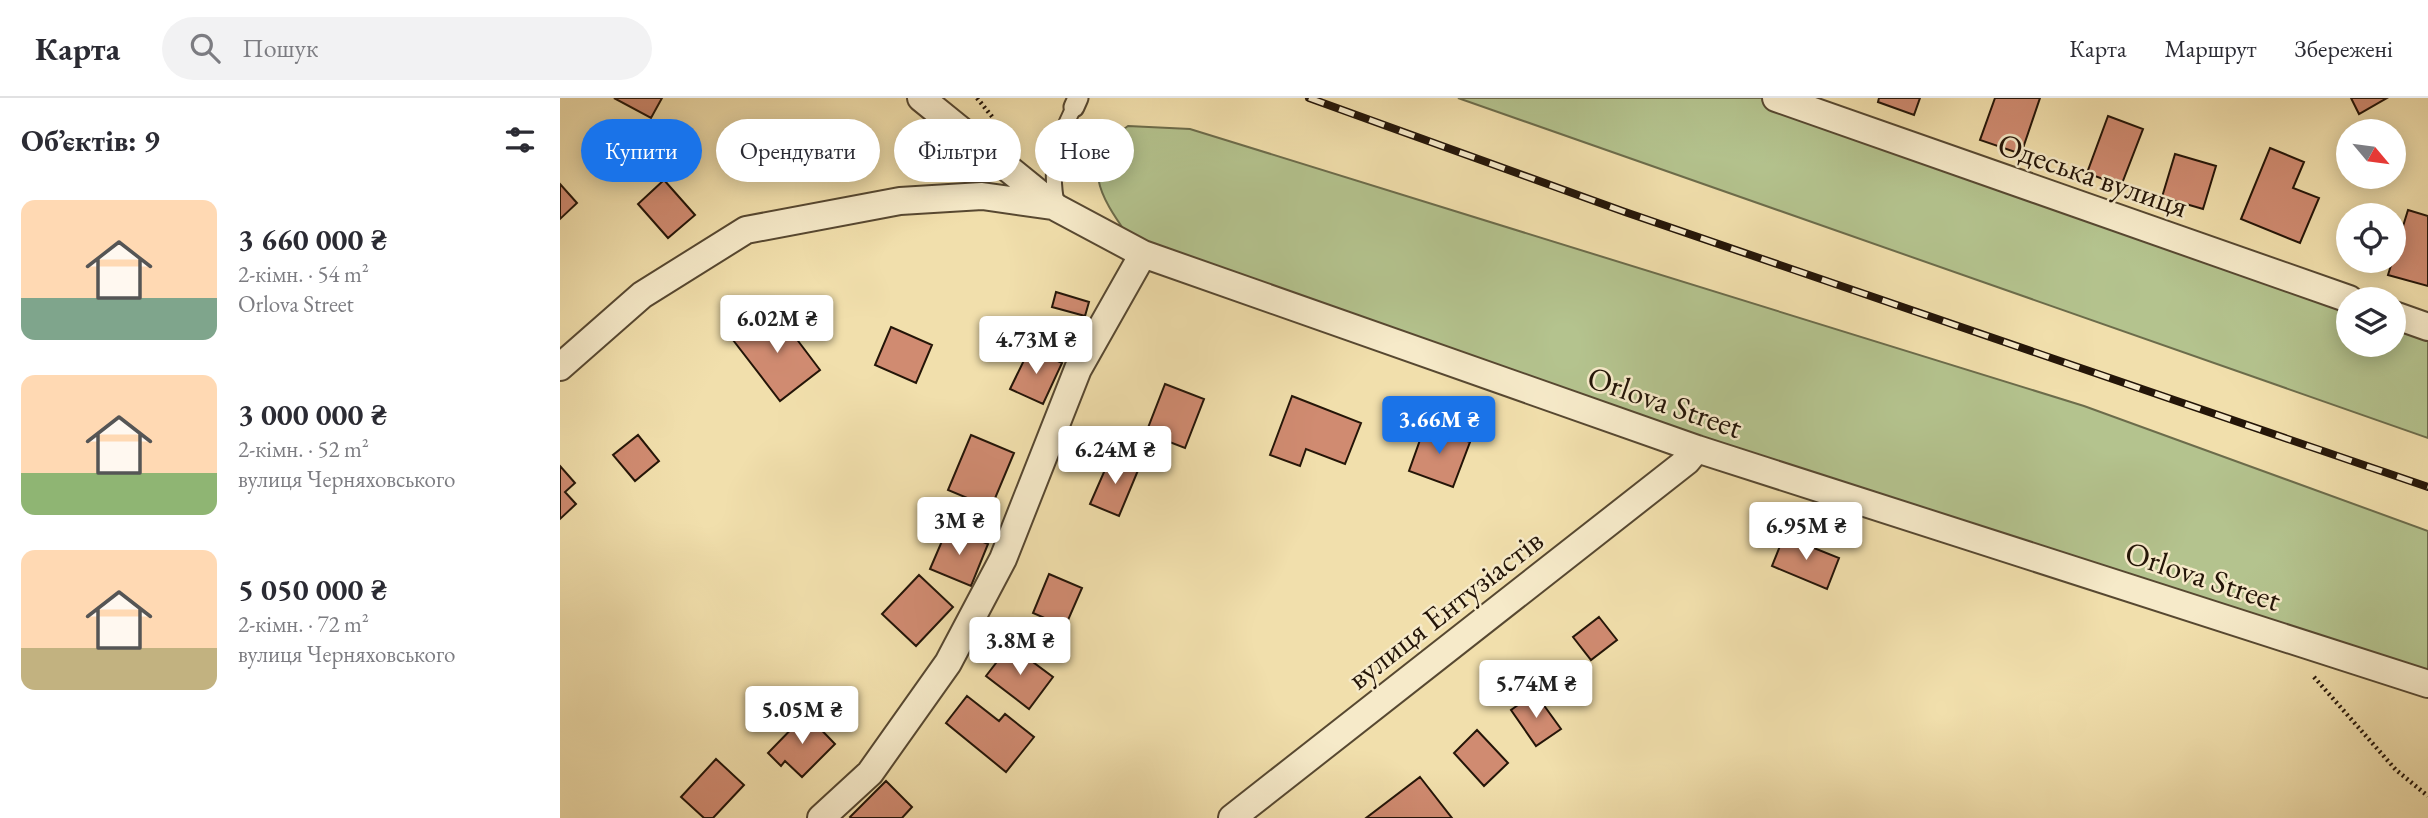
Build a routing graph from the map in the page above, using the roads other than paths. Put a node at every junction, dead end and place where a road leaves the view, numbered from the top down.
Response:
1 (921, 98) edge
2 (1776, 98) edge
3 (1076, 103) edge
4 (1057, 208) junction
5 (1143, 254) junction
6 (2336, 294) edge
7 (2406, 319) edge
8 (2428, 327) edge
9 (560, 367) edge
10 (1697, 449) junction
11 (2428, 684) edge
12 (821, 818) edge
13 (1232, 818) edge

1 - 4 street, Orlova Street
2 - 6 street, Одеська вулиця
3 - 4 lane
4 - 5 street, Orlova Street
4 - 9 street
5 - 10 street, Orlova Street
5 - 12 street
7 - 8 street
10 - 11 street, Orlova Street
10 - 13 street, вулиця Ентузіастів

